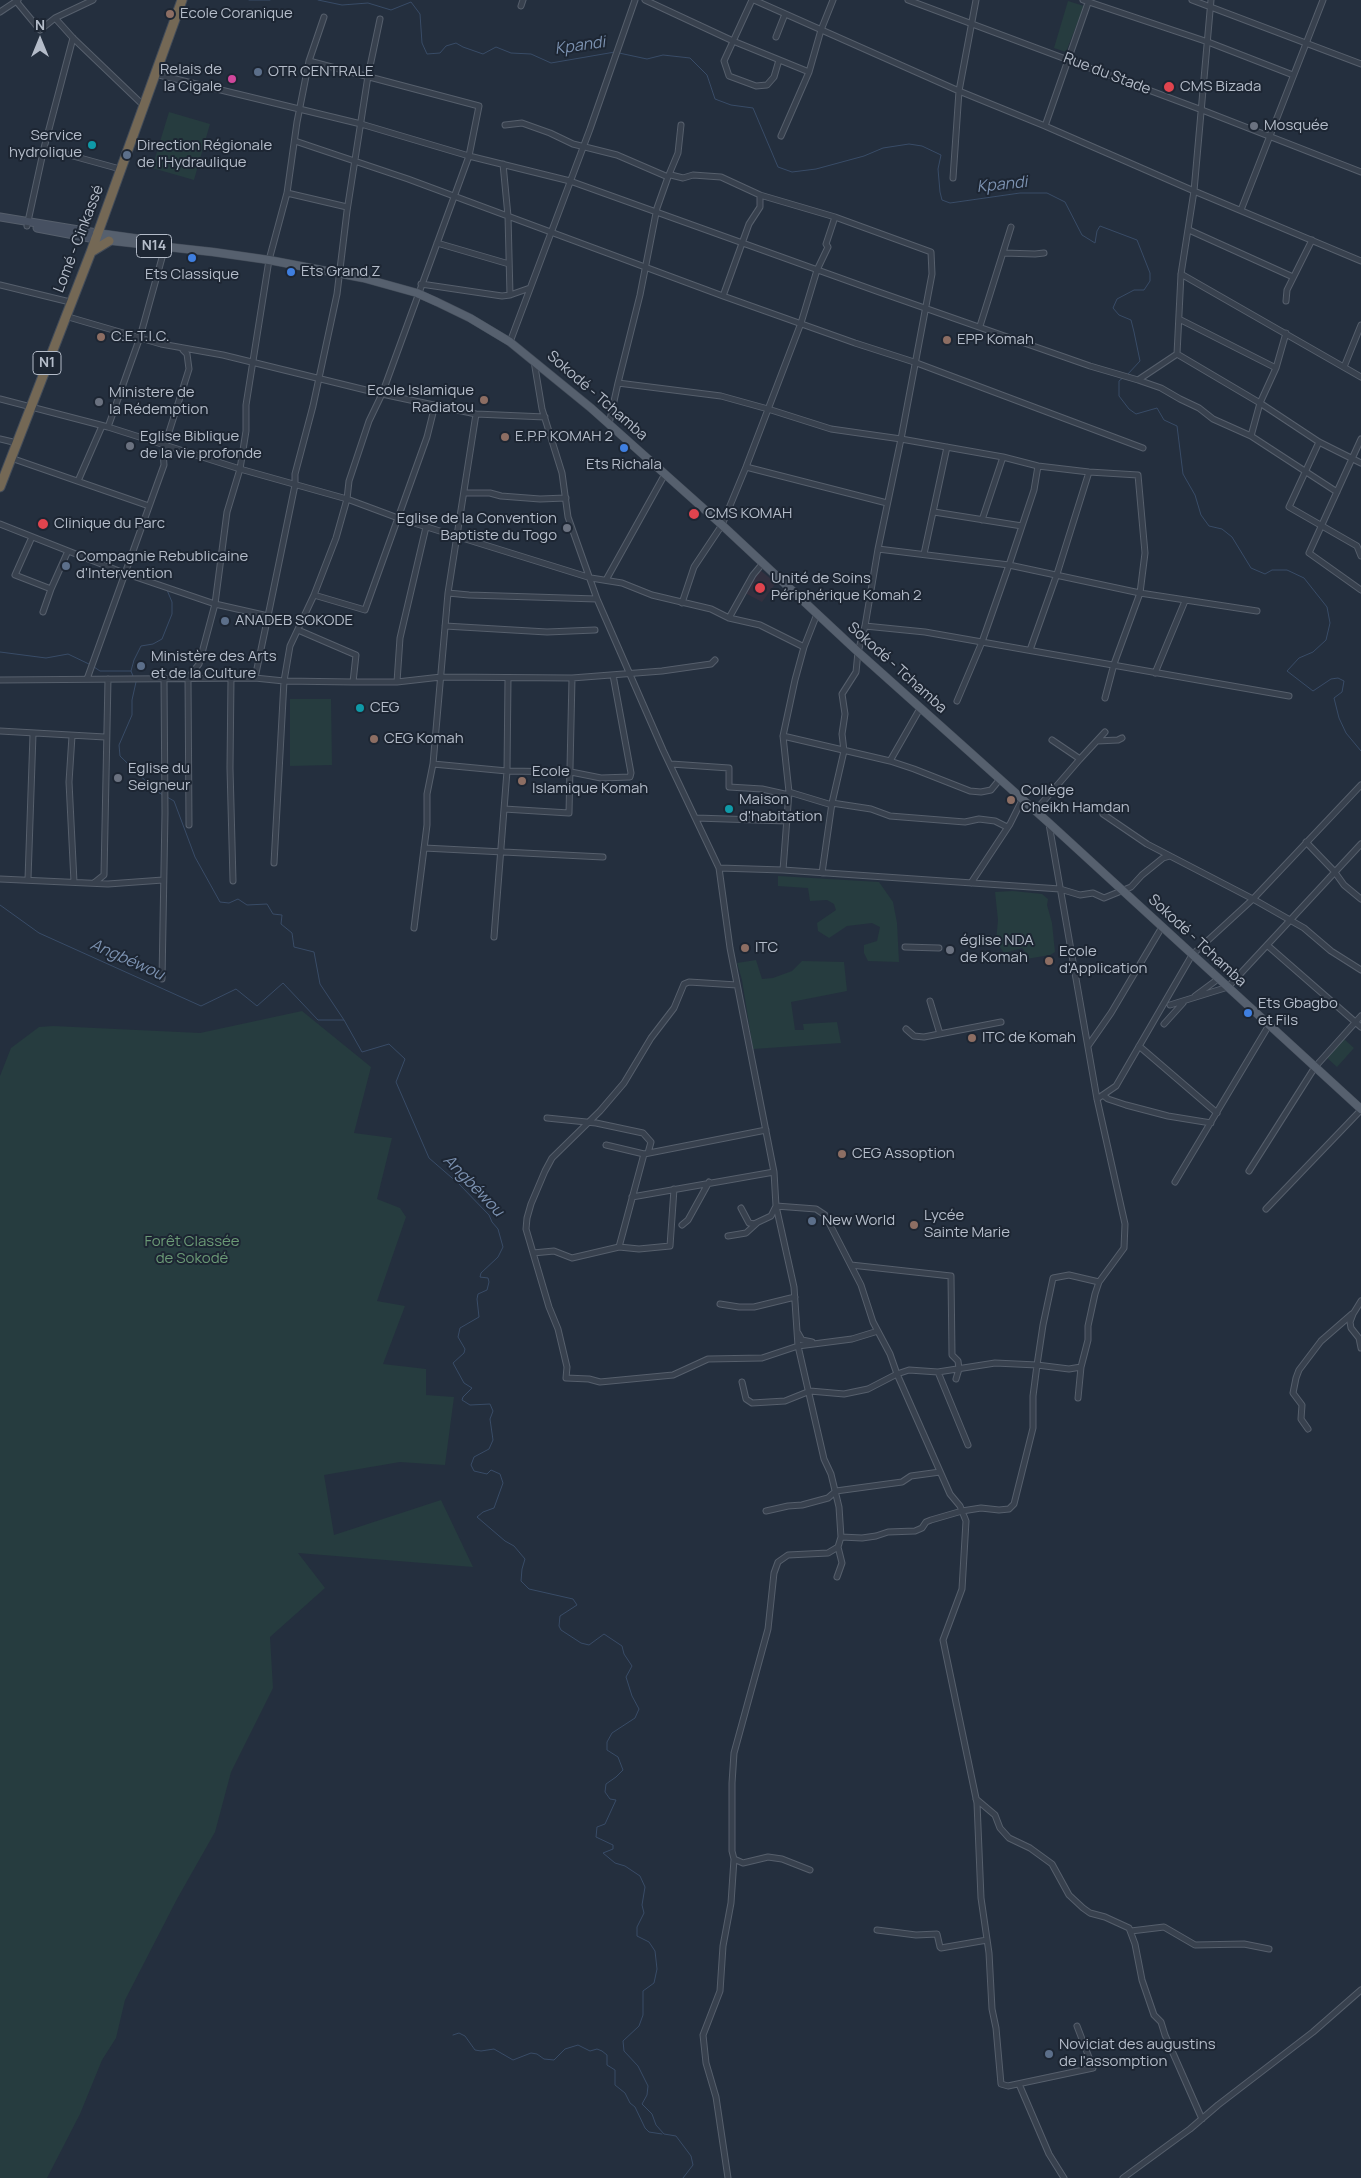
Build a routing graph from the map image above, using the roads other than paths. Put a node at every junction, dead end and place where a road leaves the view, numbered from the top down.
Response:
1 (93, 0) edge
2 (182, 0) edge
3 (635, 0) edge
4 (645, 0) edge
5 (753, 0) edge
6 (833, 0) edge
7 (908, 0) edge
8 (976, 0) edge
9 (1192, 0) edge
10 (1211, 0) edge
11 (1323, 0) edge
12 (17, 1) edge
13 (1086, 1) edge
14 (1210, 7) junction
15 (0, 12) edge
16 (785, 14) junction
17 (324, 17) dead end
18 (55, 18) junction
19 (380, 19) dead end
20 (972, 24) junction
21 (821, 30) junction
22 (73, 38) junction
23 (776, 38) dead end
24 (733, 41) junction
25 (1208, 42) junction
26 (1305, 42) junction
27 (780, 60) junction
28 (1068, 60) junction
29 (310, 61) junction
30 (1361, 64) edge
31 (809, 72) junction
32 (155, 74) junction
33 (1293, 75) junction
34 (368, 76) junction
35 (959, 91) junction
36 (143, 105) junction
37 (299, 110) junction
38 (1202, 110) junction
39 (361, 124) junction
40 (505, 125) dead end
41 (681, 125) dead end
42 (1045, 126) junction
43 (781, 136) dead end
44 (1271, 137) junction
45 (294, 140) junction
46 (584, 146) junction
47 (44, 148) junction
48 (469, 156) junction
49 (355, 162) junction
50 (503, 164) junction
51 (120, 169) junction
52 (1361, 172) edge
53 (669, 176) junction
54 (953, 178) dead end
55 (570, 181) junction
56 (1194, 191) junction
57 (287, 193) junction
58 (760, 195) junction
59 (454, 197) junction
60 (347, 207) junction
61 (1241, 210) junction
62 (657, 212) junction
63 (508, 216) junction
64 (835, 216) junction
65 (0, 217) edge
66 (0, 222) edge
67 (27, 224) junction
68 (1011, 227) dead end
69 (1189, 230) junction
70 (550, 232) junction
71 (96, 236) junction
72 (1312, 240) junction
73 (108, 241) junction
74 (742, 242) junction
75 (437, 243) junction
76 (165, 247) junction
77 (90, 252) junction
78 (213, 252) junction
79 (1004, 253) junction
80 (1044, 253) dead end
81 (269, 260) junction
82 (1361, 261) edge
83 (509, 264) junction
84 (645, 267) junction
85 (817, 270) junction
86 (339, 272) junction
87 (1181, 274) junction
88 (1293, 277) junction
89 (422, 284) junction
90 (0, 285) edge
91 (530, 288) junction
92 (417, 293) junction
93 (510, 295) junction
94 (723, 296) junction
95 (1286, 301) dead end
96 (70, 302) junction
97 (925, 307) junction
98 (65, 316) junction
99 (1179, 319) junction
100 (801, 323) junction
101 (1361, 325) edge
102 (980, 326) junction
103 (1286, 333) junction
104 (140, 336) junction
105 (510, 342) junction
106 (183, 350) junction
107 (1177, 354) junction
108 (534, 361) junction
109 (914, 362) junction
110 (252, 363) junction
111 (1344, 367) junction
112 (1276, 368) junction
113 (1361, 377) edge
114 (1135, 379) junction
115 (319, 380) junction
116 (618, 383) junction
117 (382, 394) junction
118 (0, 399) edge
119 (1260, 403) junction
120 (435, 405) junction
121 (30, 408) junction
122 (768, 409) junction
123 (476, 414) junction
124 (545, 417) junction
125 (609, 424) junction
126 (105, 426) junction
127 (1251, 436) junction
128 (0, 439) edge
129 (901, 439) junction
130 (1361, 439) edge
131 (1319, 442) junction
132 (17, 443) junction
133 (165, 445) junction
134 (947, 447) junction
135 (1143, 448) dead end
136 (1003, 457) junction
137 (1353, 457) junction
138 (11, 458) junction
139 (1361, 463) edge
140 (1038, 466) junction
141 (746, 468) junction
142 (240, 469) junction
143 (1088, 472) junction
144 (1305, 472) junction
145 (665, 474) junction
146 (78, 481) junction
147 (295, 485) junction
148 (0, 487) edge
149 (1337, 492) junction
150 (464, 493) junction
151 (566, 498) junction
152 (347, 499) junction
153 (887, 502) junction
154 (149, 506) junction
155 (934, 512) junction
156 (398, 518) junction
157 (982, 520) junction
158 (0, 524) edge
159 (722, 525) junction
160 (1322, 525) junction
161 (1022, 526) junction
162 (426, 528) junction
163 (32, 537) junction
164 (456, 537) junction
165 (878, 549) junction
166 (68, 551) junction
167 (924, 554) junction
168 (1361, 556) edge
169 (763, 563) junction
170 (1009, 564) junction
171 (124, 573) junction
172 (1057, 574) junction
173 (591, 578) junction
174 (606, 580) junction
175 (51, 589) junction
176 (1361, 590) edge
177 (448, 593) junction
178 (1140, 593) junction
179 (314, 595) junction
180 (597, 599) junction
181 (1185, 600) junction
182 (682, 603) junction
183 (215, 604) junction
184 (1257, 611) dead end
185 (43, 612) dead end
186 (817, 614) junction
187 (268, 616) junction
188 (729, 618) junction
189 (445, 626) junction
190 (865, 626) junction
191 (298, 630) junction
192 (595, 630) dead end
193 (982, 642) junction
194 (804, 647) junction
195 (1030, 650) junction
196 (858, 652) junction
197 (715, 660) dead end
198 (1114, 664) junction
199 (1155, 673) junction
200 (629, 674) junction
201 (613, 675) junction
202 (441, 677) junction
203 (164, 678) junction
204 (188, 678) junction
205 (231, 678) junction
206 (255, 678) junction
207 (572, 678) junction
208 (86, 679) junction
209 (108, 679) junction
210 (508, 679) junction
211 (0, 680) edge
212 (284, 681) junction
213 (353, 682) junction
214 (398, 682) junction
215 (1289, 696) dead end
216 (1104, 698) dead end
217 (957, 701) dead end
218 (918, 712) dead end
219 (0, 731) edge
220 (1105, 732) dead end
221 (32, 734) junction
222 (72, 736) junction
223 (784, 736) junction
224 (105, 737) junction
225 (1122, 738) dead end
226 (1052, 740) dead end
227 (1097, 742) junction
228 (844, 751) junction
229 (1080, 759) junction
230 (890, 761) junction
231 (433, 764) junction
232 (671, 764) junction
233 (507, 771) junction
234 (571, 772) junction
235 (1000, 779) junction
236 (1361, 785) edge
237 (789, 793) junction
238 (1022, 800) junction
239 (832, 804) junction
240 (504, 810) junction
241 (1035, 811) junction
242 (1103, 814) dead end
243 (696, 818) junction
244 (787, 821) junction
245 (1049, 823) junction
246 (189, 825) dead end
247 (1007, 827) junction
248 (1306, 842) junction
249 (1361, 844) edge
250 (424, 848) junction
251 (500, 852) junction
252 (1170, 856) junction
253 (603, 857) dead end
254 (274, 863) dead end
255 (719, 868) junction
256 (783, 870) junction
257 (1334, 871) junction
258 (822, 873) junction
259 (104, 875) junction
260 (0, 878) edge
261 (28, 880) junction
262 (163, 880) junction
263 (233, 880) dead end
264 (74, 882) junction
265 (94, 883) junction
266 (971, 883) junction
267 (108, 884) junction
268 (1060, 888) junction
269 (1123, 891) junction
270 (1253, 898) junction
271 (1361, 899) edge
272 (1290, 920) junction
273 (1162, 927) junction
274 (414, 928) dead end
275 (494, 937) dead end
276 (1267, 945) junction
277 (905, 947) dead end
278 (939, 948) dead end
279 (1192, 955) junction
280 (1361, 970) edge
281 (162, 979) dead end
282 (1218, 979) junction
283 (738, 986) junction
284 (1228, 987) junction
285 (1166, 1000) junction
286 (930, 1001) dead end
287 (1185, 1001) junction
288 (1170, 1005) junction
289 (1173, 1012) junction
290 (1361, 1016) edge
291 (1000, 1022) dead end
292 (1355, 1022) junction
293 (1164, 1024) dead end
294 (1269, 1025) junction
295 (1361, 1027) edge
296 (906, 1029) dead end
297 (940, 1034) junction
298 (1088, 1046) junction
299 (1139, 1046) junction
300 (1315, 1067) junction
301 (1103, 1095) junction
302 (1097, 1099) junction
303 (1361, 1110) edge
304 (1217, 1113) junction
305 (547, 1118) dead end
306 (588, 1123) junction
307 (1211, 1123) junction
308 (766, 1130) junction
309 (606, 1145) dead end
310 (646, 1153) junction
311 (1249, 1171) dead end
312 (774, 1172) junction
313 (709, 1182) junction
314 (1175, 1182) dead end
315 (674, 1189) junction
316 (632, 1197) junction
317 (776, 1206) junction
318 (741, 1208) dead end
319 (1266, 1209) dead end
320 (758, 1223) junction
321 (682, 1225) dead end
322 (728, 1236) dead end
323 (619, 1248) junction
324 (533, 1253) junction
325 (851, 1265) junction
326 (1099, 1282) junction
327 (795, 1297) junction
328 (1361, 1301) edge
329 (720, 1304) dead end
330 (1352, 1314) junction
331 (797, 1331) junction
332 (878, 1331) junction
333 (825, 1342) junction
334 (798, 1346) junction
335 (1361, 1348) edge
336 (1037, 1364) junction
337 (1081, 1367) junction
338 (959, 1369) junction
339 (938, 1372) junction
340 (897, 1374) junction
341 (956, 1378) dead end
342 (742, 1382) dead end
343 (810, 1391) junction
344 (1078, 1398) dead end
345 (1308, 1429) dead end
346 (968, 1445) dead end
347 (940, 1472) junction
348 (836, 1491) junction
349 (766, 1511) dead end
350 (962, 1511) junction
351 (841, 1537) junction
352 (838, 1547) junction
353 (837, 1577) dead end
354 (975, 1798) junction
355 (734, 1859) junction
356 (810, 1870) dead end
357 (877, 1930) dead end
358 (1131, 1931) junction
359 (988, 1940) junction
360 (1269, 1949) dead end
361 (1361, 1990) edge
362 (1077, 2026) dead end
363 (1019, 2084) junction
364 (1202, 2119) junction
365 (728, 2178) edge
366 (1064, 2178) edge
367 (1123, 2178) edge

1 - 18 street
2 - 32 highway, Lomé - Cinkassé / N1
3 - 46 street
4 - 24 street
5 - 16 street
5 - 24 street
6 - 21 street
7 - 20 street, Rue du Stade
8 - 20 street
9 - 14 street
10 - 14 street
11 - 26 street
12 - 15 street
12 - 18 street
13 - 25 street
13 - 28 street
14 - 25 street
14 - 26 street
16 - 21 street
16 - 23 street
17 - 29 street
18 - 22 street
19 - 34 street
20 - 28 street, Rue du Stade
20 - 35 street
21 - 31 street
21 - 35 street
22 - 36 street
22 - 47 street
24 - 27 street
24 - 27 street
25 - 33 street
25 - 38 street
26 - 30 street
26 - 33 street
27 - 31 street
28 - 38 street, Rue du Stade
28 - 42 street
29 - 34 street
29 - 37 street
31 - 43 street
32 - 36 highway, Lomé - Cinkassé / N1
32 - 37 street
33 - 44 street
34 - 39 street
34 - 48 street
35 - 42 street
35 - 54 street
36 - 51 highway, Lomé - Cinkassé / N1
37 - 39 street
37 - 45 street
38 - 44 street, Rue du Stade
38 - 56 street
39 - 48 street
39 - 49 street
40 - 46 street
41 - 53 street
42 - 56 street
44 - 52 street, Rue du Stade
44 - 61 street
45 - 49 street
45 - 57 street
46 - 53 street
46 - 55 street
47 - 51 street
47 - 67 street
48 - 50 street
48 - 59 street
49 - 59 street
49 - 60 street
50 - 55 street
50 - 63 street
51 - 71 highway, Lomé - Cinkassé / N1
53 - 58 street
53 - 62 street
55 - 62 street
55 - 70 street
56 - 61 street
56 - 69 street
57 - 60 street
57 - 81 street
58 - 64 street
58 - 74 street
59 - 63 street
59 - 75 street
60 - 86 street
61 - 72 street
62 - 74 street
62 - 84 street
63 - 70 street
63 - 83 street
64 - 85 street
64 - 97 street
65 - 67 main road
66 - 67 main road
67 - 71 main road
68 - 79 street
69 - 87 street
69 - 88 street
70 - 84 street
70 - 91 street
71 - 73 main road, Sokodé - Tchamba / N14
71 - 77 highway, Lomé - Cinkassé / N1
71 - 78 main road, Sokodé - Tchamba / N14
72 - 82 street
72 - 88 street
73 - 76 main road, Sokodé - Tchamba / N14
73 - 77 highway
74 - 85 street
74 - 94 street
75 - 83 street
75 - 89 street
76 - 78 main road, Sokodé - Tchamba / N14
76 - 104 street
77 - 96 highway, Lomé - Cinkassé / N1
78 - 81 main road, Sokodé - Tchamba / N14
79 - 80 street
79 - 102 street
81 - 86 main road, Sokodé - Tchamba / N14
81 - 110 street
83 - 93 street
84 - 94 street
84 - 116 street
85 - 97 street
85 - 100 street
86 - 92 main road, Sokodé - Tchamba / N14
86 - 115 street
87 - 99 street
87 - 103 street
88 - 95 street
89 - 92 street
89 - 93 street
90 - 96 street
91 - 93 street
91 - 105 street
92 - 105 main road, Sokodé - Tchamba / N14
92 - 117 street
94 - 100 street
96 - 98 highway, Lomé - Cinkassé / N1
97 - 102 street
97 - 109 street
98 - 104 street
98 - 121 highway, Lomé - Cinkassé / N1
99 - 107 street
99 - 112 street
100 - 109 street
100 - 122 street
101 - 111 street
102 - 114 street
103 - 111 street
103 - 112 street
104 - 106 street
104 - 126 street
105 - 108 main road, Sokodé - Tchamba / N14
106 - 110 street
106 - 133 street
107 - 114 street
107 - 119 street
108 - 124 street
108 - 125 main road, Sokodé - Tchamba / N14
109 - 129 street
109 - 135 street
110 - 115 street
110 - 142 street
111 - 113 street
112 - 119 street
114 - 127 street
115 - 117 street
115 - 147 street
116 - 122 street
116 - 125 street
117 - 120 street
117 - 152 street
118 - 121 street
119 - 127 street
119 - 131 street
120 - 123 street
120 - 156 street
121 - 126 street
121 - 132 highway, Lomé - Cinkassé / N1
122 - 129 street
122 - 141 street
123 - 124 street
123 - 150 street
124 - 151 street
125 - 145 main road, Sokodé - Tchamba / N14
126 - 133 street
126 - 146 street
127 - 144 street
128 - 132 street
129 - 134 street
129 - 153 street
130 - 137 street
131 - 137 street
131 - 144 street
132 - 138 highway, Lomé - Cinkassé / N1
133 - 142 street
133 - 154 street
134 - 136 street
134 - 155 street
136 - 140 street
136 - 157 street
137 - 139 street
137 - 149 street
138 - 146 street
138 - 148 highway, Lomé - Cinkassé / N1
140 - 143 street
140 - 161 street
141 - 153 street
141 - 159 street
142 - 147 street
142 - 183 street
143 - 172 street
143 - 178 street
144 - 149 street
144 - 160 street
145 - 159 main road, Sokodé - Tchamba / N14
145 - 174 street
146 - 154 street
147 - 152 street
147 - 187 street
149 - 160 street
150 - 151 street
150 - 164 street
151 - 173 street
152 - 156 street
152 - 179 street
153 - 165 street
154 - 171 street
155 - 157 street
155 - 167 street
156 - 162 street
156 - 179 street
157 - 161 street
158 - 163 street
159 - 169 main road, Sokodé - Tchamba / N14
159 - 182 street
160 - 168 street
160 - 176 street
161 - 170 street
162 - 164 street
162 - 214 street
163 - 166 street
163 - 175 street
164 - 173 street
164 - 177 street
165 - 167 street
165 - 190 street
166 - 171 street
166 - 175 street
167 - 170 street
169 - 186 main road, Sokodé - Tchamba / N14
169 - 188 street
170 - 172 street
170 - 193 street
171 - 183 street
171 - 208 street
172 - 178 street
172 - 195 street
173 - 174 street
173 - 180 street
174 - 182 street
175 - 185 street
177 - 180 street
177 - 189 street
178 - 181 street
178 - 198 street
179 - 191 street
180 - 200 street
181 - 184 street
181 - 199 street
182 - 188 street
183 - 187 street
183 - 204 street
186 - 194 street
186 - 196 main road, Sokodé - Tchamba / N14
187 - 206 street
188 - 194 street
189 - 192 street
189 - 202 street
190 - 193 street
190 - 196 street
191 - 212 street
191 - 213 street
193 - 195 street
193 - 217 street
194 - 223 street
195 - 198 street
196 - 228 street
196 - 235 main road, Sokodé - Tchamba / N14
197 - 200 street
198 - 199 street
198 - 216 street
199 - 215 street
200 - 201 street
200 - 232 street
201 - 207 street
201 - 234 street
202 - 210 street
202 - 214 street
202 - 231 street
203 - 204 street
203 - 209 street
203 - 262 street
204 - 205 street
204 - 246 street
205 - 206 street
205 - 263 street
206 - 212 street
207 - 210 street
207 - 234 street
208 - 209 street
208 - 211 street
209 - 224 street
210 - 233 street
212 - 213 street
212 - 254 street
213 - 214 street
218 - 230 street
219 - 221 street
220 - 227 street
221 - 222 street
221 - 261 street
222 - 224 street
222 - 264 street
223 - 228 street
223 - 237 street
224 - 259 street
225 - 227 street
226 - 229 street
227 - 229 street
228 - 230 street
228 - 239 street
229 - 241 street
230 - 235 street
231 - 233 street
231 - 250 street
232 - 237 street
232 - 243 street
233 - 234 street
233 - 240 street
234 - 240 street
235 - 238 main road, Sokodé - Tchamba / N14
236 - 248 street
237 - 239 street
237 - 244 street
238 - 241 main road, Sokodé - Tchamba / N14
238 - 247 street
239 - 247 street
239 - 258 street
240 - 251 street
241 - 245 main road, Sokodé - Tchamba / N14
242 - 252 street
243 - 244 street
243 - 255 street
244 - 256 street
245 - 268 street
245 - 269 main road, Sokodé - Tchamba / N14
247 - 266 street
248 - 257 street
248 - 270 street
249 - 257 street
250 - 251 street
250 - 274 street
251 - 253 street
251 - 275 street
252 - 269 street
252 - 270 street
255 - 256 street
255 - 283 street
256 - 258 street
257 - 271 street
257 - 272 street
258 - 266 street
259 - 265 street
259 - 267 street
260 - 261 street
261 - 264 street
262 - 267 street
262 - 281 street
264 - 265 street
265 - 267 street
266 - 268 street
268 - 269 street
268 - 298 street
269 - 273 main road, Sokodé - Tchamba / N14
270 - 272 street
270 - 279 street
272 - 276 street
272 - 280 street
273 - 279 main road, Sokodé - Tchamba / N14
273 - 298 street
276 - 284 street
276 - 292 street
277 - 278 street
279 - 282 main road, Sokodé - Tchamba / N14
279 - 285 street
282 - 284 main road, Sokodé - Tchamba / N14
282 - 287 street
283 - 306 street
283 - 308 street
284 - 287 street
284 - 294 main road, Sokodé - Tchamba / N14
285 - 288 street
285 - 299 street
286 - 297 street
287 - 288 street
287 - 289 street
288 - 289 street
289 - 293 street
290 - 292 street
291 - 297 street
292 - 295 street
292 - 300 street
294 - 300 main road, Sokodé - Tchamba / N14
294 - 304 street
296 - 297 street
298 - 302 street
299 - 301 street
299 - 304 street
300 - 303 main road, Sokodé - Tchamba / N14
300 - 311 street
301 - 302 street
301 - 307 street
302 - 326 street
303 - 319 street
304 - 307 street
305 - 306 street
306 - 310 street
306 - 324 street
307 - 314 street
308 - 310 street
308 - 312 street
309 - 310 street
310 - 316 street
312 - 313 street
312 - 317 street
313 - 315 street
313 - 321 street
315 - 316 street
315 - 323 street
316 - 323 street
317 - 320 street
317 - 325 street
317 - 327 street
318 - 320 street
320 - 322 street
323 - 324 street
324 - 334 street
325 - 332 street
325 - 338 street
326 - 336 street
326 - 337 street
327 - 329 street
327 - 331 street
328 - 330 street
330 - 335 street
330 - 345 street
331 - 333 street
331 - 334 street
332 - 333 street
332 - 340 street
333 - 334 street
334 - 343 street
336 - 337 street
336 - 338 street
336 - 350 street
337 - 344 street
338 - 339 street
338 - 341 street
339 - 340 street
339 - 346 street
340 - 343 street
340 - 347 street
342 - 343 street
343 - 348 street
347 - 348 street
347 - 350 street
348 - 349 street
348 - 351 street
350 - 351 street
350 - 354 street
351 - 352 street
352 - 353 street
352 - 355 street
354 - 358 street
354 - 359 street
355 - 356 street
355 - 365 street
357 - 359 street
358 - 360 street
358 - 364 street
359 - 363 street
361 - 364 street
362 - 363 street
363 - 366 street
364 - 367 street

